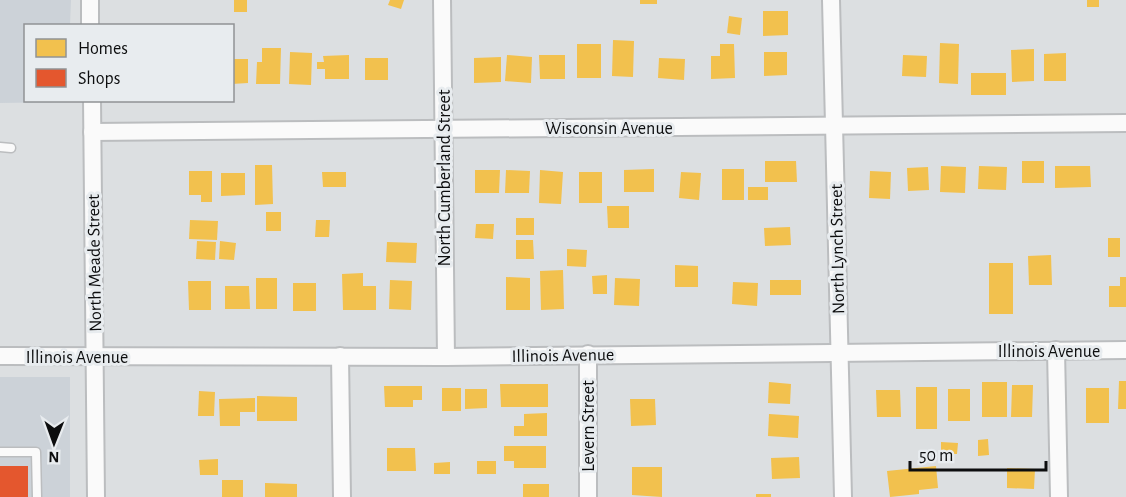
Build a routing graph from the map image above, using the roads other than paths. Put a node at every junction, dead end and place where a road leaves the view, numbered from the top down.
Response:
1 (90, 0) edge
2 (442, 0) edge
3 (831, 0) edge
4 (90, 24) edge
5 (92, 102) edge
6 (1126, 123) edge
7 (834, 126) junction
8 (444, 129) junction
9 (92, 132) junction
10 (0, 147) edge
11 (11, 148) dead end
12 (1056, 350) junction
13 (1126, 350) edge
14 (839, 352) junction
15 (588, 354) junction
16 (0, 356) edge
17 (340, 356) junction
18 (95, 357) junction
19 (446, 357) junction
20 (0, 452) edge
21 (37, 497) edge
22 (96, 497) edge
23 (342, 497) edge
24 (588, 497) edge
25 (843, 497) edge
26 (1059, 497) edge

1 - 4 street
2 - 8 street, North Cumberland Street
3 - 7 street, North Lynch Street
5 - 9 street, North Meade Street
6 - 7 street, Wisconsin Avenue
7 - 8 street, Wisconsin Avenue
7 - 14 street, North Lynch Street
8 - 9 street, Wisconsin Avenue
8 - 19 street, North Cumberland Street
9 - 18 street, North Meade Street
10 - 11 lane
12 - 13 street, Illinois Avenue
12 - 14 street, Illinois Avenue
12 - 26 street
14 - 15 street, Illinois Avenue
14 - 25 street, North Lynch Street
15 - 19 street, Illinois Avenue
15 - 24 street, Levern Street
16 - 18 street, Illinois Avenue
17 - 18 street, Illinois Avenue
17 - 19 street, Illinois Avenue
17 - 23 street
18 - 22 street, North Meade Street
20 - 21 lane

